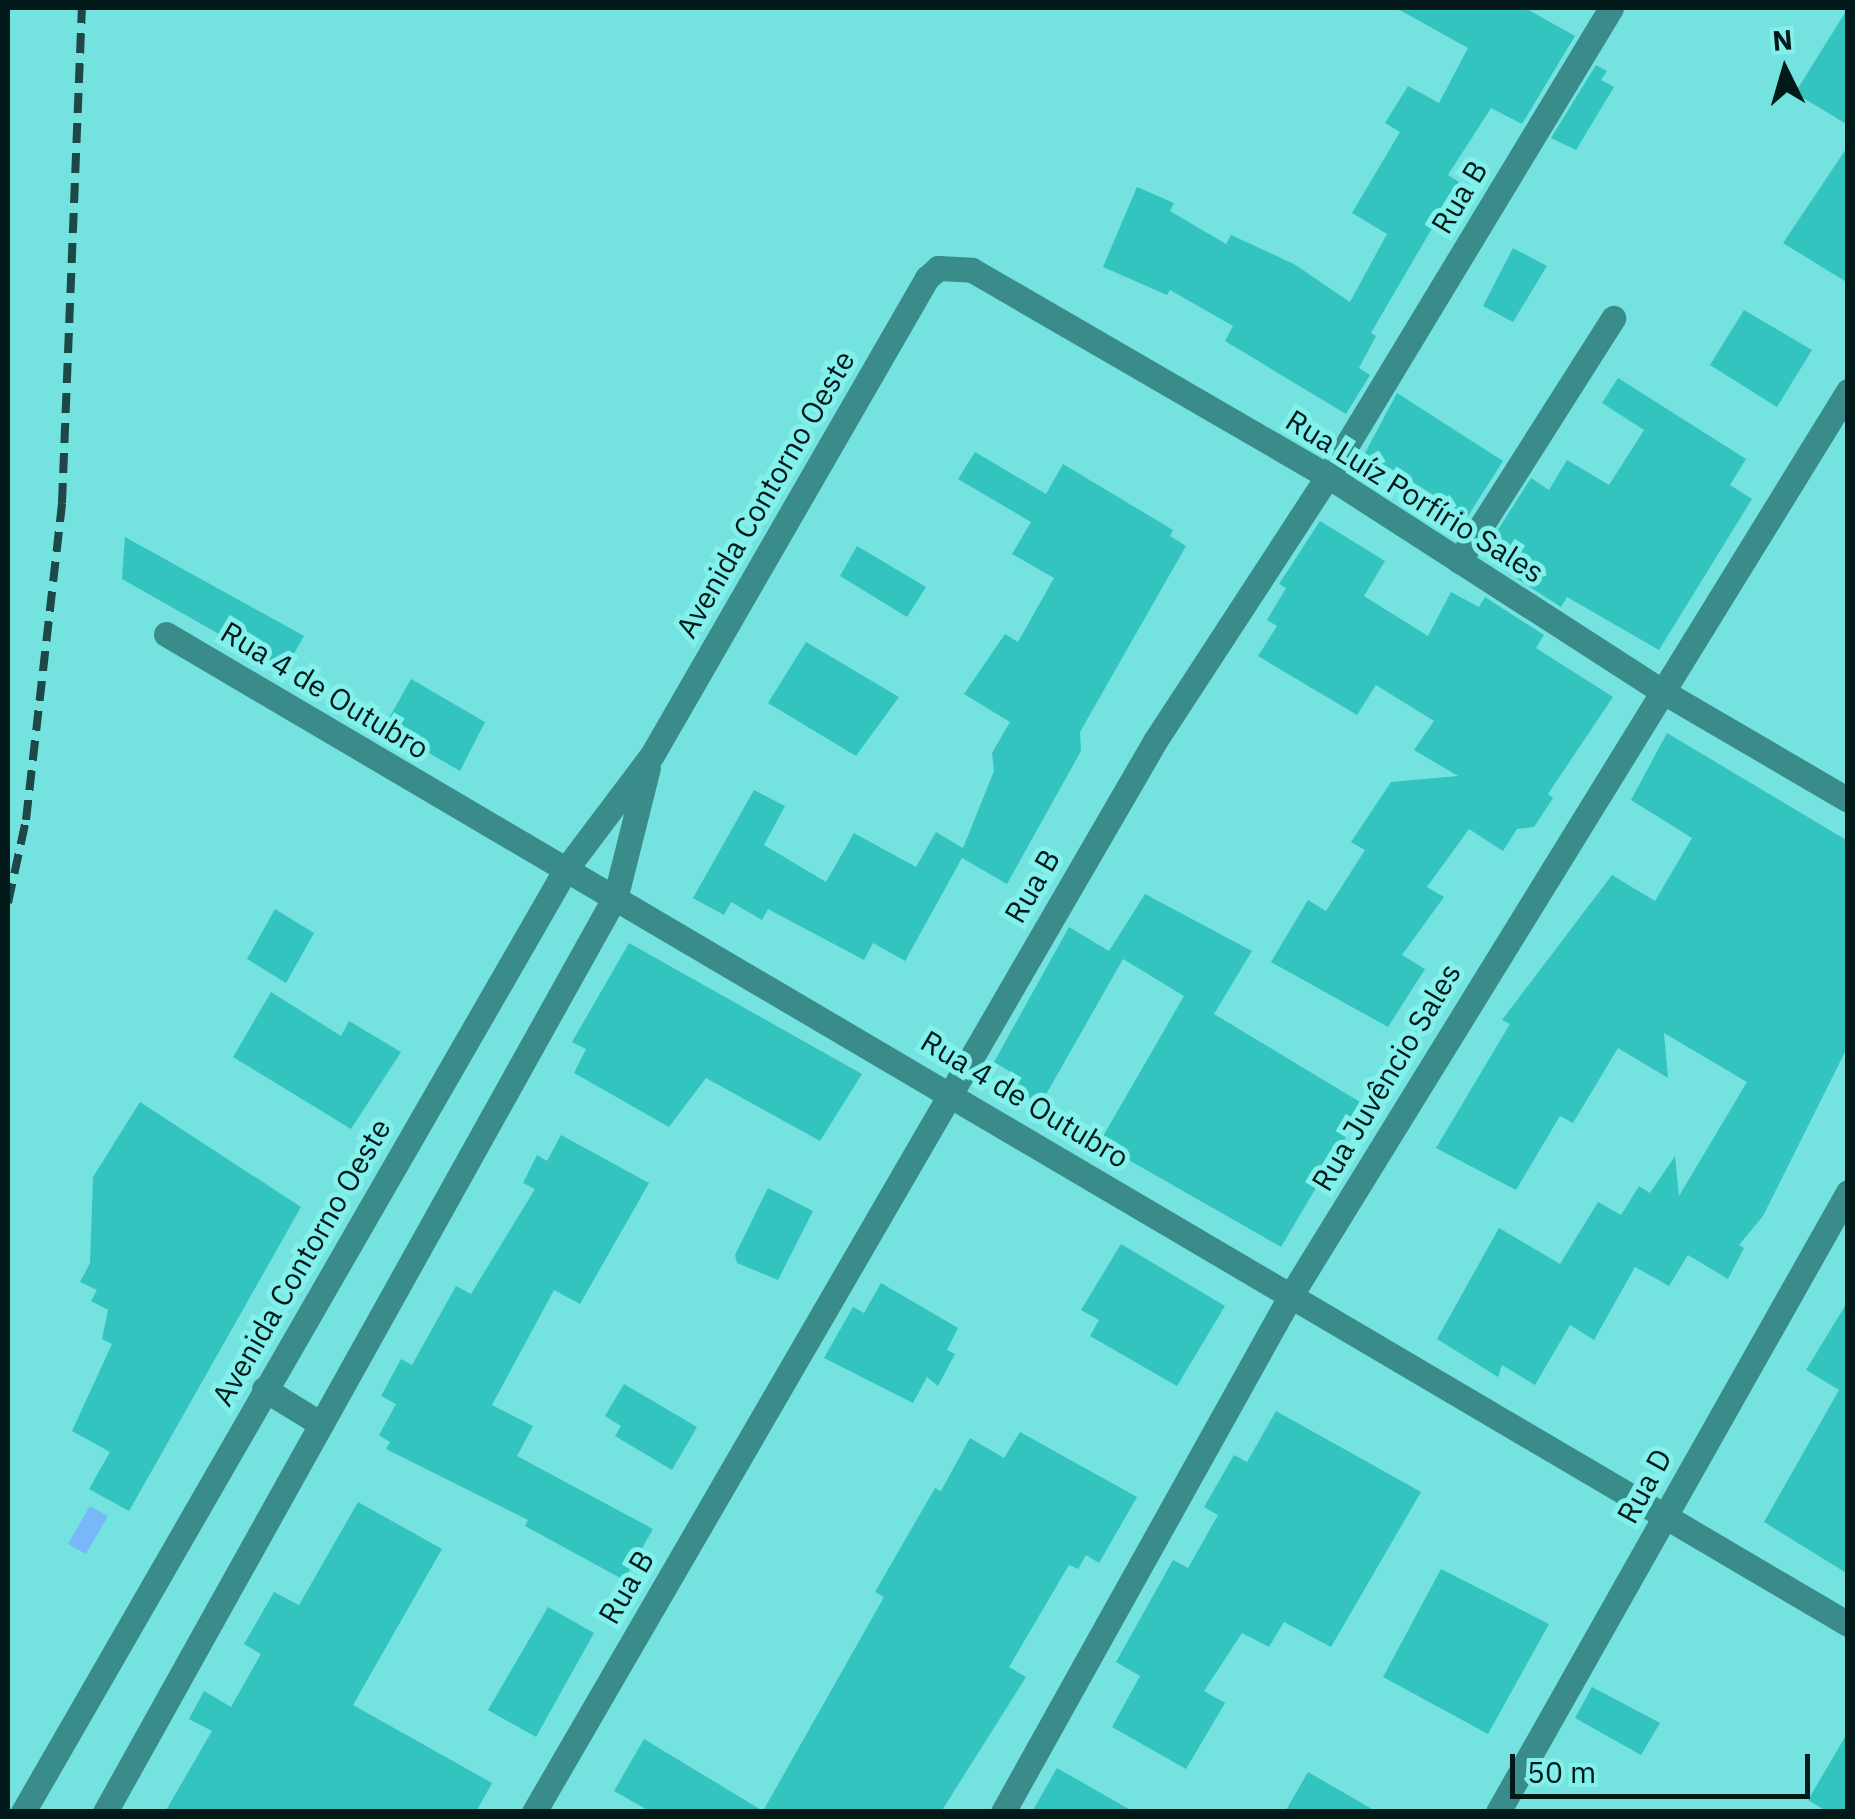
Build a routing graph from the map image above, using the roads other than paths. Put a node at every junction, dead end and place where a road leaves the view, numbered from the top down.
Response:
1 (1611, 8) edge
2 (938, 268) joint
3 (1613, 318) dead end
4 (1848, 391) edge
5 (1328, 476) junction
6 (1459, 560) junction
7 (166, 634) dead end
8 (1660, 690) junction
9 (652, 755) junction
10 (1848, 800) edge
11 (566, 870) junction
12 (616, 895) junction
13 (950, 1092) junction
14 (1848, 1192) edge
15 (1291, 1295) junction
16 (264, 1389) junction
17 (321, 1424) junction
18 (1664, 1516) junction
19 (1848, 1624) edge
20 (23, 1812) edge
21 (106, 1812) edge
22 (534, 1812) edge
23 (1003, 1812) edge
24 (1498, 1812) edge

1 - 5 street, Rua B
2 - 5 street, Rua Luíz Porfírio Sales
2 - 9 street, Avenida Contorno Oeste
3 - 6 street
4 - 8 street, Rua Juvêncio Sales
5 - 6 street, Rua Luíz Porfírio Sales
5 - 13 street, Rua B
6 - 8 street, Rua Luíz Porfírio Sales
7 - 11 street, Rua 4 de Outubro
8 - 10 street, Rua Luíz Porfírio Sales
8 - 15 street, Rua Juvêncio Sales
9 - 11 street, Avenida Contorno Oeste
9 - 12 street, Avenida Contorno Oeste
11 - 12 street, Rua 4 de Outubro
11 - 16 street, Avenida Contorno Oeste
12 - 13 street, Rua 4 de Outubro
12 - 17 street, Avenida Contorno Oeste
13 - 15 street, Rua 4 de Outubro
13 - 22 street, Rua B
14 - 18 street, Rua D
15 - 18 street, Rua 4 de Outubro
15 - 23 street, Rua Juvêncio Sales
16 - 17 street
16 - 20 street, Avenida Contorno Oeste
17 - 21 street, Avenida Contorno Oeste
18 - 19 street, Rua 4 de Outubro
18 - 24 street, Rua D

